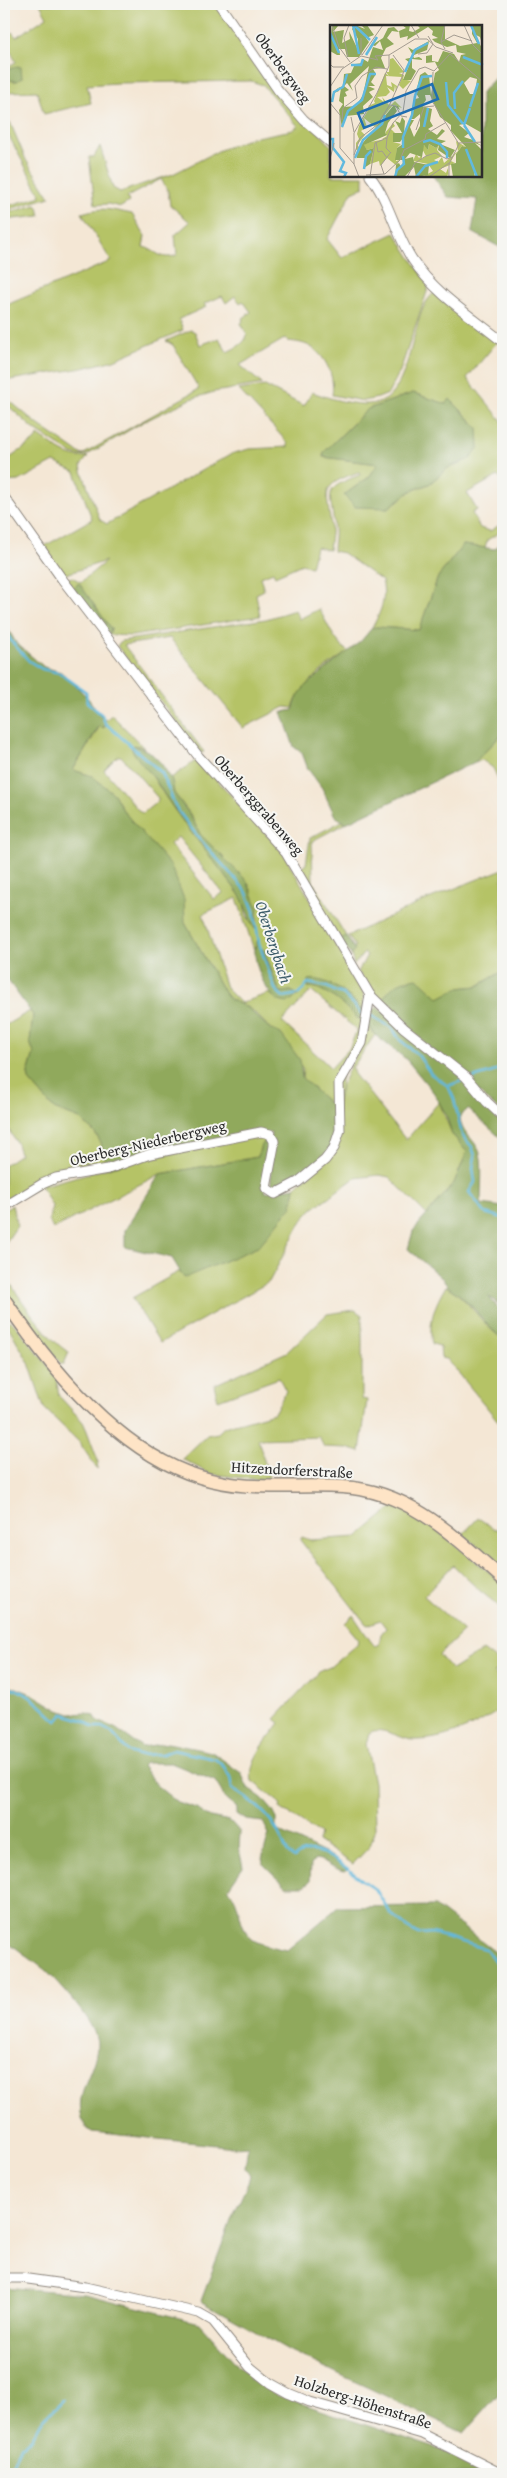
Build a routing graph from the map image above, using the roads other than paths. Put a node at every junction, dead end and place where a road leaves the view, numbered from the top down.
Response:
1 (219, 4) edge
2 (330, 142) edge
3 (371, 178) edge
4 (503, 342) edge
5 (4, 497) edge
6 (370, 995) junction
7 (503, 1117) edge
8 (4, 1207) edge
9 (4, 1299) edge
10 (503, 1579) edge
11 (4, 2278) edge
12 (502, 2474) edge

1 - 2 street, Oberbergweg
3 - 4 street
5 - 6 street, Oberberggrabenweg
6 - 7 street, Oberberggrabenweg
6 - 8 street, Oberberg-Niederbergweg
9 - 10 main road, Hitzendorferstraße
11 - 12 street, Holzberg-Höhenstraße

